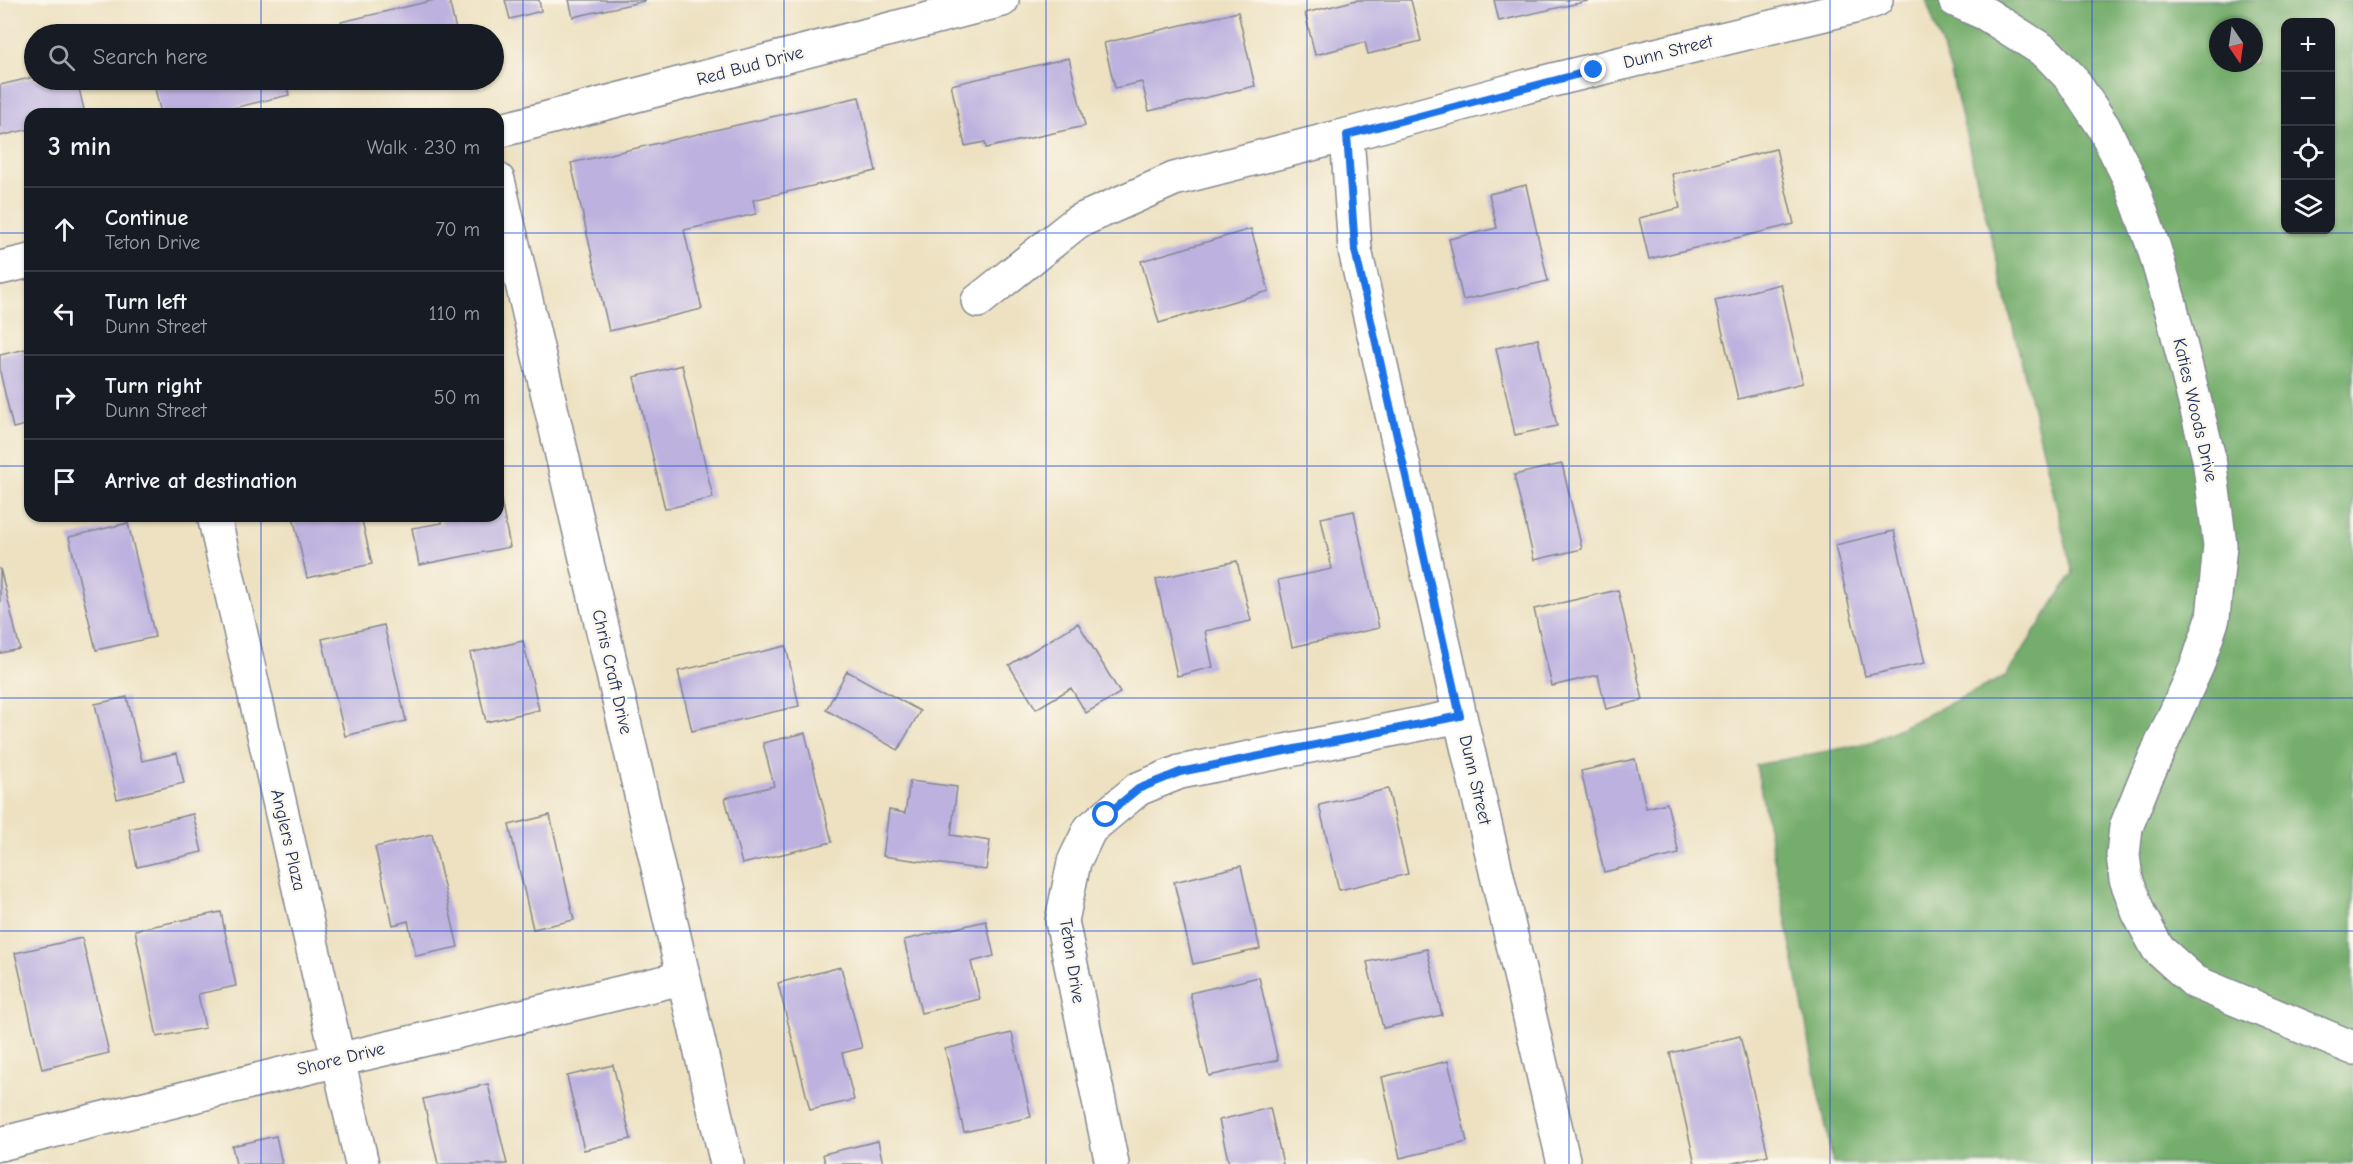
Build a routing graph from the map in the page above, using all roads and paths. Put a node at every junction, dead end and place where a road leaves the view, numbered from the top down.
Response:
1 (1002, 0) edge
2 (1955, 0) edge
3 (1864, 2) edge
4 (504, 129) edge
5 (1347, 135) junction
6 (504, 206) edge
7 (24, 262) edge
8 (0, 268) edge
9 (978, 302) dead end
10 (215, 522) edge
11 (1460, 716) junction
12 (682, 978) junction
13 (2353, 1048) edge
14 (338, 1060) junction
15 (0, 1144) edge
16 (362, 1164) edge
17 (727, 1164) edge
18 (1112, 1164) edge
19 (1564, 1164) edge

1 - 4 street, Red Bud Drive
2 - 13 street, Katies Woods Drive
3 - 5 street, Dunn Street
5 - 9 street
5 - 11 street, Dunn Street
6 - 12 street, Chris Craft Drive
7 - 8 street
10 - 14 street, Anglers Plaza
11 - 18 street, Teton Drive
11 - 19 street, Dunn Street
12 - 14 street, Shore Drive
12 - 17 street, Chris Craft Drive
14 - 15 street, Shore Drive
14 - 16 street, Anglers Plaza

